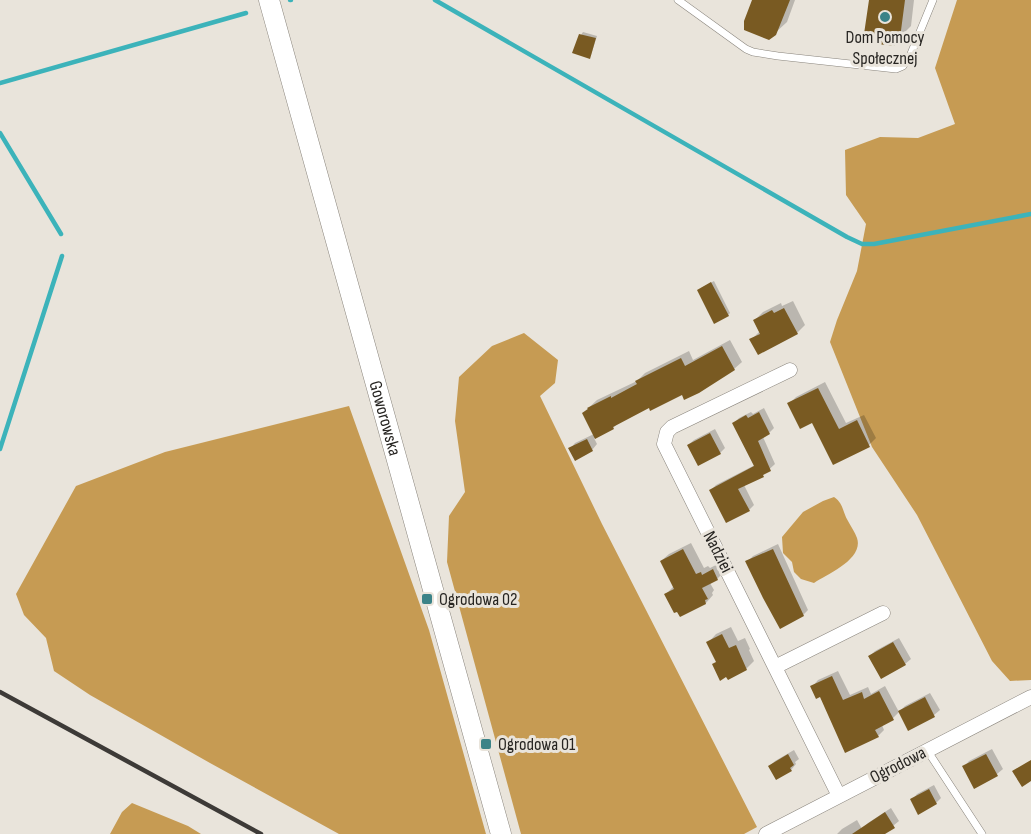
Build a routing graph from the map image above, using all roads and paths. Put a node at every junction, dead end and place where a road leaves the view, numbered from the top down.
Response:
1 (269, 0) edge
2 (678, 0) edge
3 (933, 0) edge
4 (790, 370) dead end
5 (884, 613) dead end
6 (775, 667) junction
7 (1031, 697) edge
8 (927, 750) junction
9 (839, 796) junction
10 (501, 834) edge
11 (766, 834) edge
12 (982, 834) edge

1 - 10 main road, Goworowska
2 - 3 lane
4 - 6 street, Nadziei
5 - 6 street
6 - 9 street, Nadziei
7 - 8 street, Ogrodowa
8 - 9 street, Ogrodowa
8 - 12 lane
9 - 11 street, Ogrodowa

